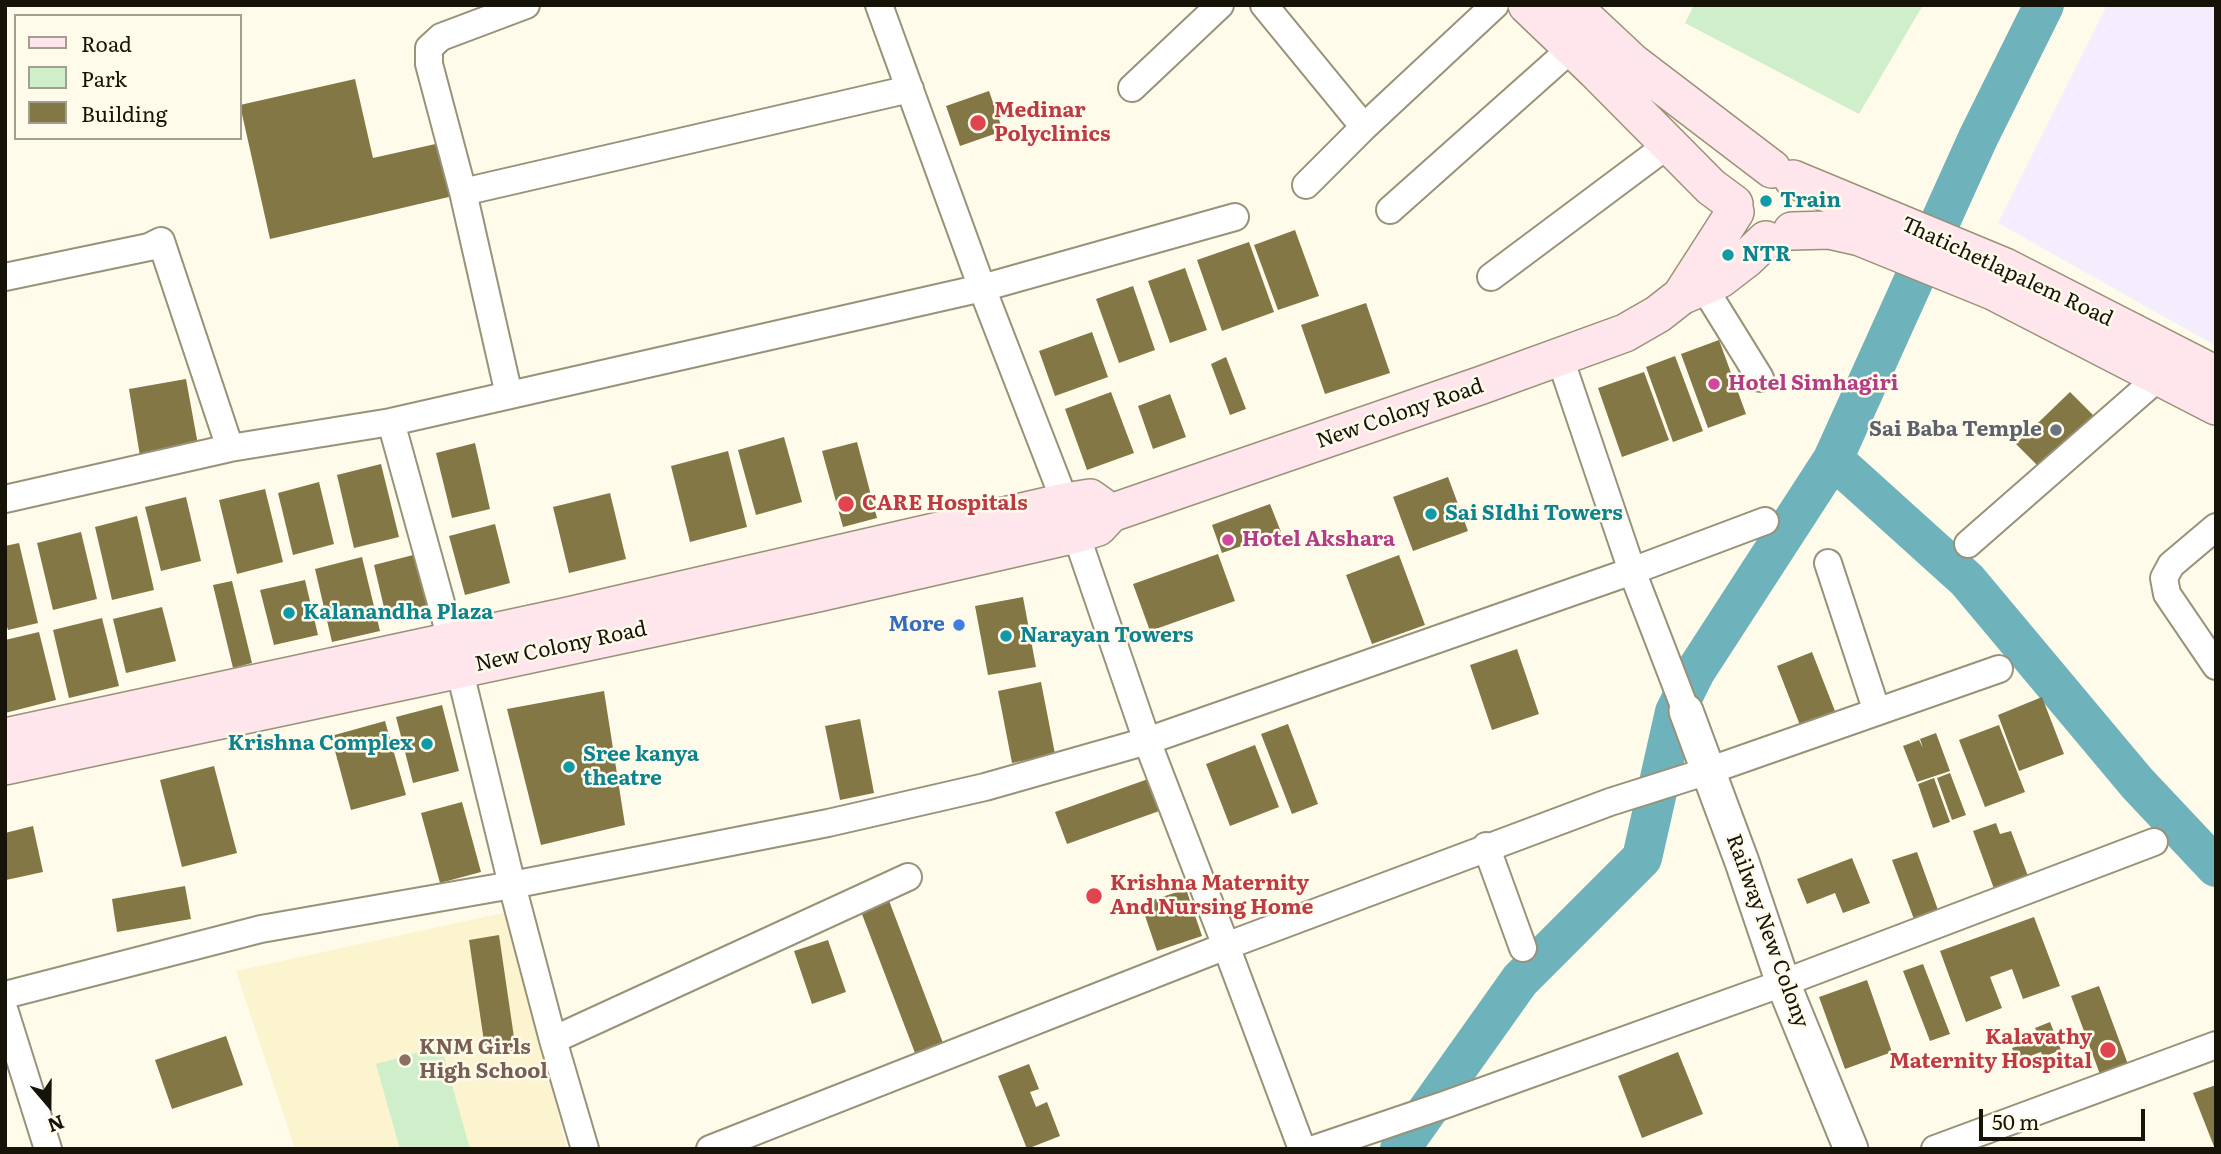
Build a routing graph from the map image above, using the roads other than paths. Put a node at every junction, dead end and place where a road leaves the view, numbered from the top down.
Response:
1 (526, 5) edge
2 (879, 5) edge
3 (1220, 5) edge
4 (1264, 5) edge
5 (1495, 5) edge
6 (1527, 5) edge
7 (1572, 5) edge
8 (1584, 59) junction
9 (1132, 88) dead end
10 (910, 89) junction
11 (1364, 127) junction
12 (1669, 144) junction
13 (1783, 174) junction
14 (1306, 185) dead end
15 (463, 192) junction
16 (1734, 208) junction
17 (1390, 209) dead end
18 (1234, 217) dead end
19 (1867, 224) junction
20 (1779, 235) junction
21 (5, 277) edge
22 (1491, 277) dead end
23 (1999, 279) junction
24 (982, 288) junction
25 (1692, 291) junction
26 (1560, 358) junction
27 (2216, 375) edge
28 (2160, 376) junction
29 (1760, 379) dead end
30 (509, 396) junction
31 (2216, 406) edge
32 (391, 422) junction
33 (230, 449) junction
34 (5, 499) edge
35 (1071, 518) junction
36 (1765, 521) dead end
37 (2216, 527) edge
38 (1968, 544) dead end
39 (1828, 564) dead end
40 (1632, 571) junction
41 (455, 655) junction
42 (2216, 666) edge
43 (1999, 669) dead end
44 (1686, 711) joint
45 (1877, 712) junction
46 (5, 737) edge
47 (1147, 741) junction
48 (5, 766) edge
49 (1696, 775) junction
50 (2154, 842) dead end
51 (1487, 847) junction
52 (908, 877) dead end
53 (512, 885) junction
54 (1226, 946) junction
55 (1523, 948) dead end
56 (1783, 983) junction
57 (5, 995) edge
58 (5, 1012) edge
59 (553, 1040) junction
60 (2216, 1045) edge
61 (48, 1149) edge
62 (585, 1149) edge
63 (710, 1149) edge
64 (1302, 1149) edge
65 (1314, 1149) edge
66 (1851, 1149) edge
67 (1936, 1149) edge

1 - 15 street
2 - 10 street
3 - 9 street
4 - 11 street
5 - 11 street
6 - 8 main road
7 - 13 main road, Thatichetlapalem Road
8 - 12 main road
8 - 17 street
10 - 15 street
10 - 24 street
11 - 14 street
12 - 16 main road
12 - 22 street
13 - 16 main road
13 - 19 main road, Thatichetlapalem Road
13 - 20 main road
15 - 30 street
16 - 20 main road
16 - 25 main road
18 - 24 street
19 - 20 main road
19 - 23 main road
20 - 25 main road
21 - 33 street
23 - 27 main road, Thatichetlapalem Road
23 - 28 main road, Thatichetlapalem Road
24 - 30 street
24 - 35 street
25 - 26 main road, New Colony Road
25 - 29 street
26 - 35 main road, New Colony Road
26 - 40 street
28 - 31 main road, Thatichetlapalem Road
28 - 38 street
30 - 32 street
32 - 33 street
32 - 41 street
33 - 34 street
35 - 41 main road, New Colony Road
35 - 47 street
36 - 40 street
37 - 42 street
39 - 45 street
40 - 44 street
40 - 47 street
41 - 46 main road, New Colony Road
41 - 48 main road, New Colony Road
41 - 53 street
43 - 45 street
44 - 49 street, Railway New Colony
45 - 49 street
47 - 53 street
47 - 54 street
49 - 51 street
49 - 56 street, Railway New Colony
50 - 56 street
51 - 54 street
51 - 55 street
52 - 59 street
53 - 57 street
53 - 59 street
54 - 63 street
54 - 64 street
56 - 65 street
56 - 66 street, Railway New Colony
58 - 61 street
59 - 62 street
60 - 67 street

